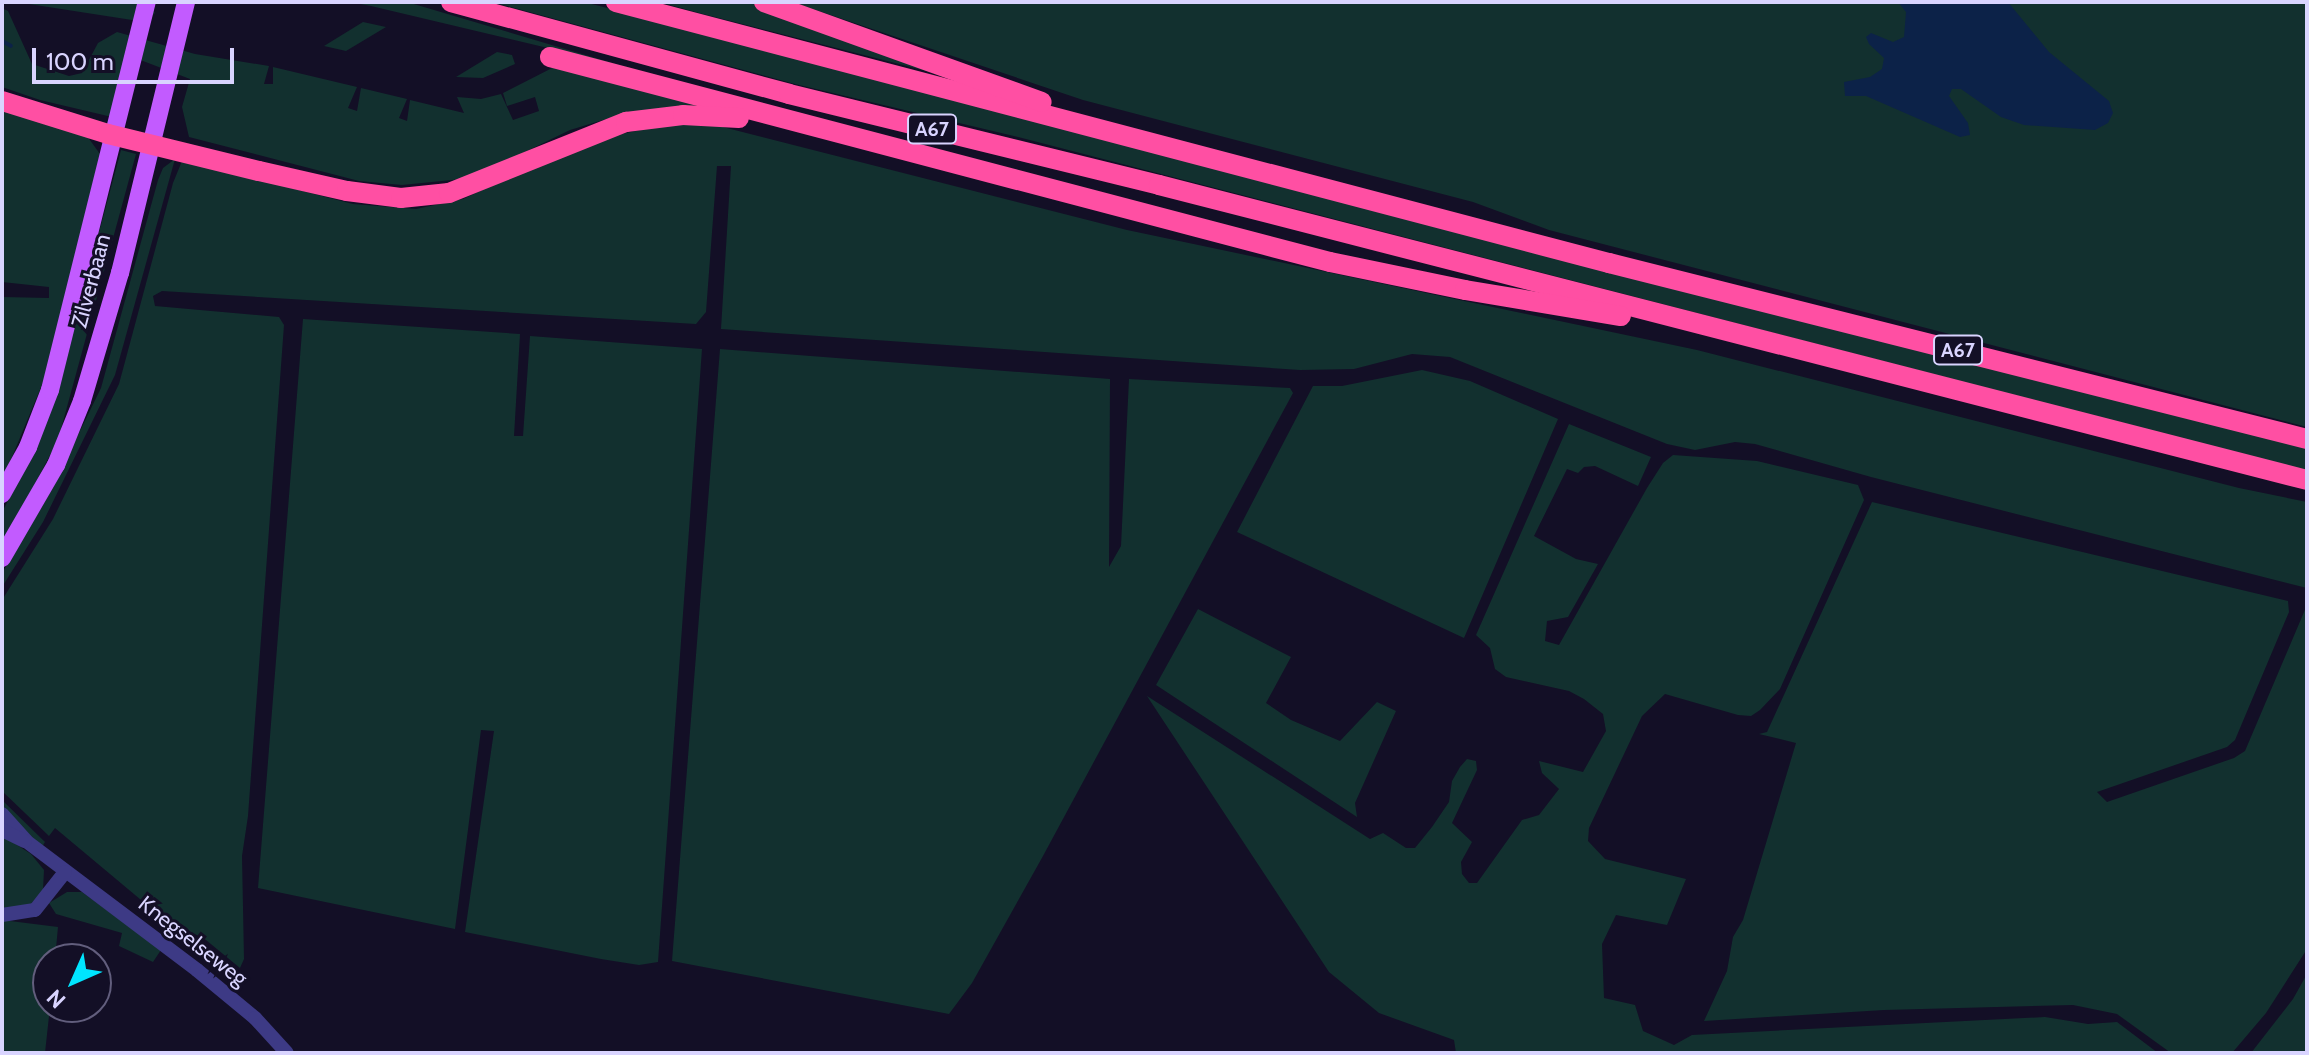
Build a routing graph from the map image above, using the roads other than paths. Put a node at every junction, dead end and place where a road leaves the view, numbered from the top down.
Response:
1 (147, 2) edge
2 (186, 2) edge
3 (451, 2) edge
4 (616, 2) edge
5 (764, 2) edge
6 (550, 57) dead end
7 (2, 101) edge
8 (1108, 130) junction
9 (830, 131) junction
10 (115, 135) junction
11 (150, 143) junction
12 (1689, 323) junction
13 (2307, 439) edge
14 (2307, 480) edge
15 (2, 494) edge
16 (2, 558) edge
17 (2, 814) edge
18 (2, 830) edge
19 (26, 841) junction
20 (65, 872) junction
21 (2, 915) edge
22 (287, 1053) edge

1 - 10 main road, Zilverbaan
2 - 11 main road, Zilverbaan
3 - 12 highway, A67
4 - 8 highway, A67
5 - 8 highway, A67
6 - 9 highway, A67
7 - 10 highway, A67
8 - 13 highway, A67
9 - 11 highway, A67
9 - 12 highway, A67
10 - 11 highway, A67
10 - 15 main road, Zilverbaan
11 - 16 main road, Zilverbaan
12 - 14 highway, A67
17 - 19 street, Knegselseweg
18 - 19 street, Knegselseweg
19 - 20 street, Knegselseweg
20 - 21 street
20 - 22 street, Knegselseweg

